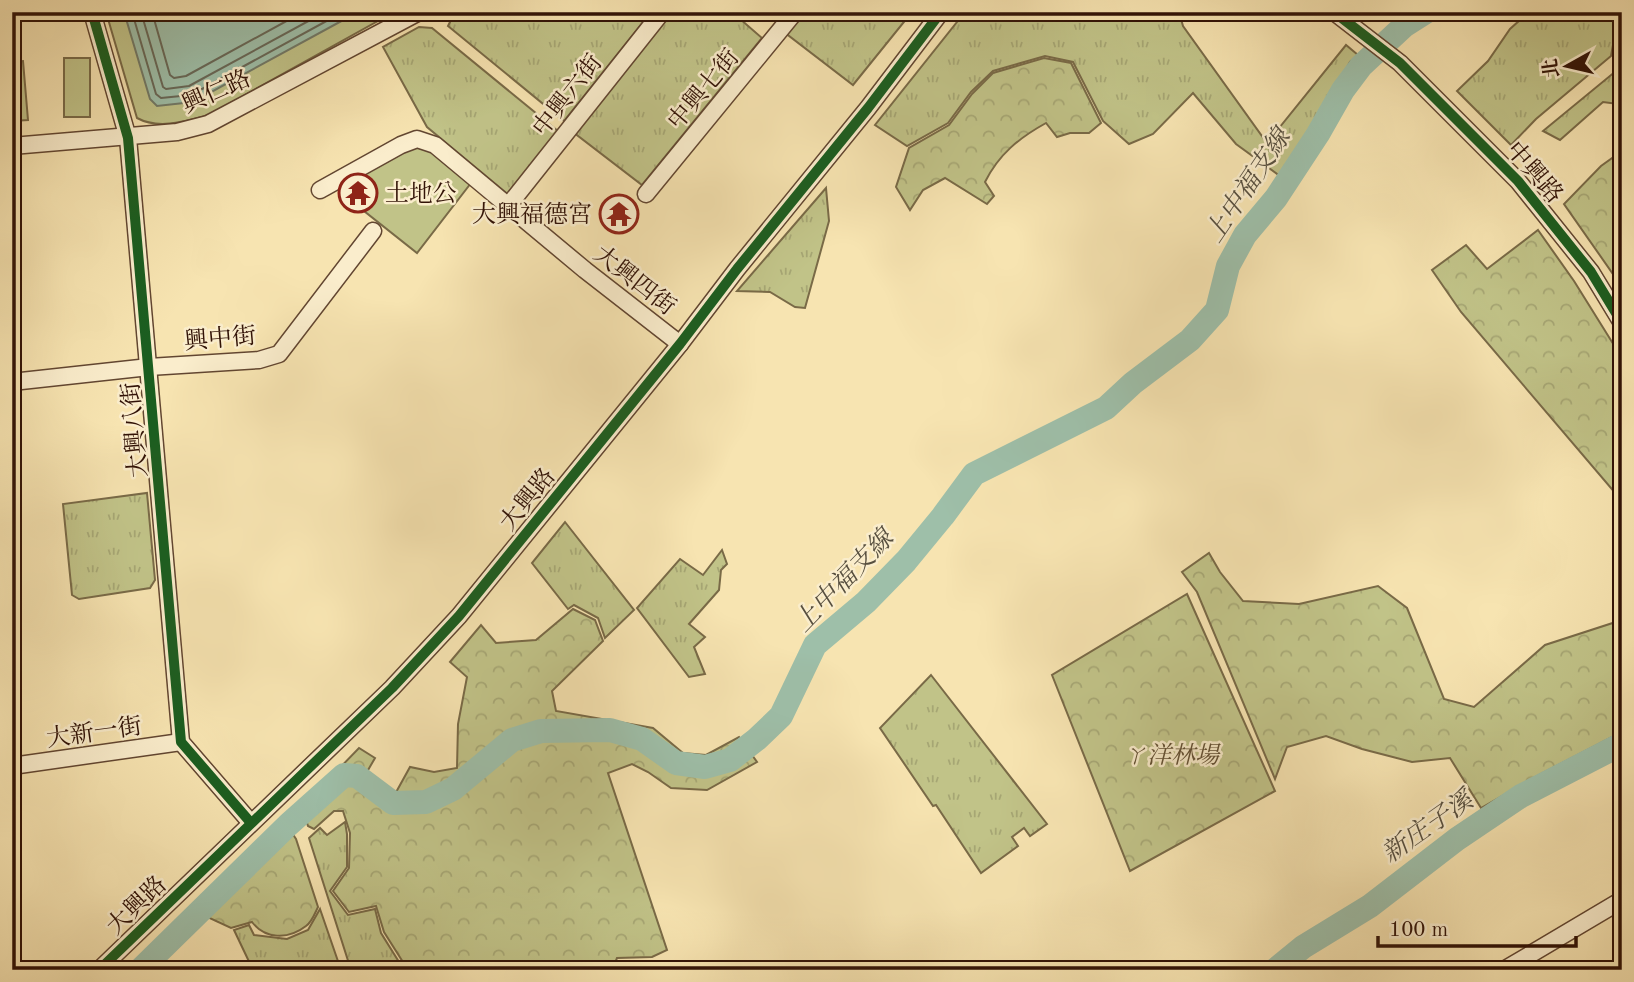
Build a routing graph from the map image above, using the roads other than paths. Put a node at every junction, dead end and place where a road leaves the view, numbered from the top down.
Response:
1 (92, 12) edge
2 (419, 12) edge
3 (662, 12) edge
4 (795, 12) edge
5 (941, 12) edge
6 (1334, 12) edge
7 (128, 138) junction
8 (12, 146) edge
9 (320, 190) dead end
10 (646, 194) dead end
11 (508, 206) junction
12 (373, 231) dead end
13 (1622, 323) edge
14 (680, 344) junction
15 (149, 367) junction
16 (12, 382) edge
17 (181, 743) junction
18 (12, 766) edge
19 (251, 823) junction
20 (1622, 900) edge
21 (99, 970) edge
22 (1504, 970) edge

1 - 7 street, 大興八街
2 - 7 street, 興仁路
3 - 11 street, 中興六街
4 - 10 street, 中興七街
5 - 14 street, 大興路
6 - 13 street, 中興路
7 - 8 street, 興仁路
7 - 15 street, 大興八街
9 - 11 street, 大興四街
11 - 14 street, 大興四街
12 - 15 street, 興中街
14 - 19 street, 大興路
15 - 16 street, 興中街
15 - 17 street, 大興八街
17 - 18 street, 大新一街
17 - 19 street
19 - 21 street, 大興路
20 - 22 street

